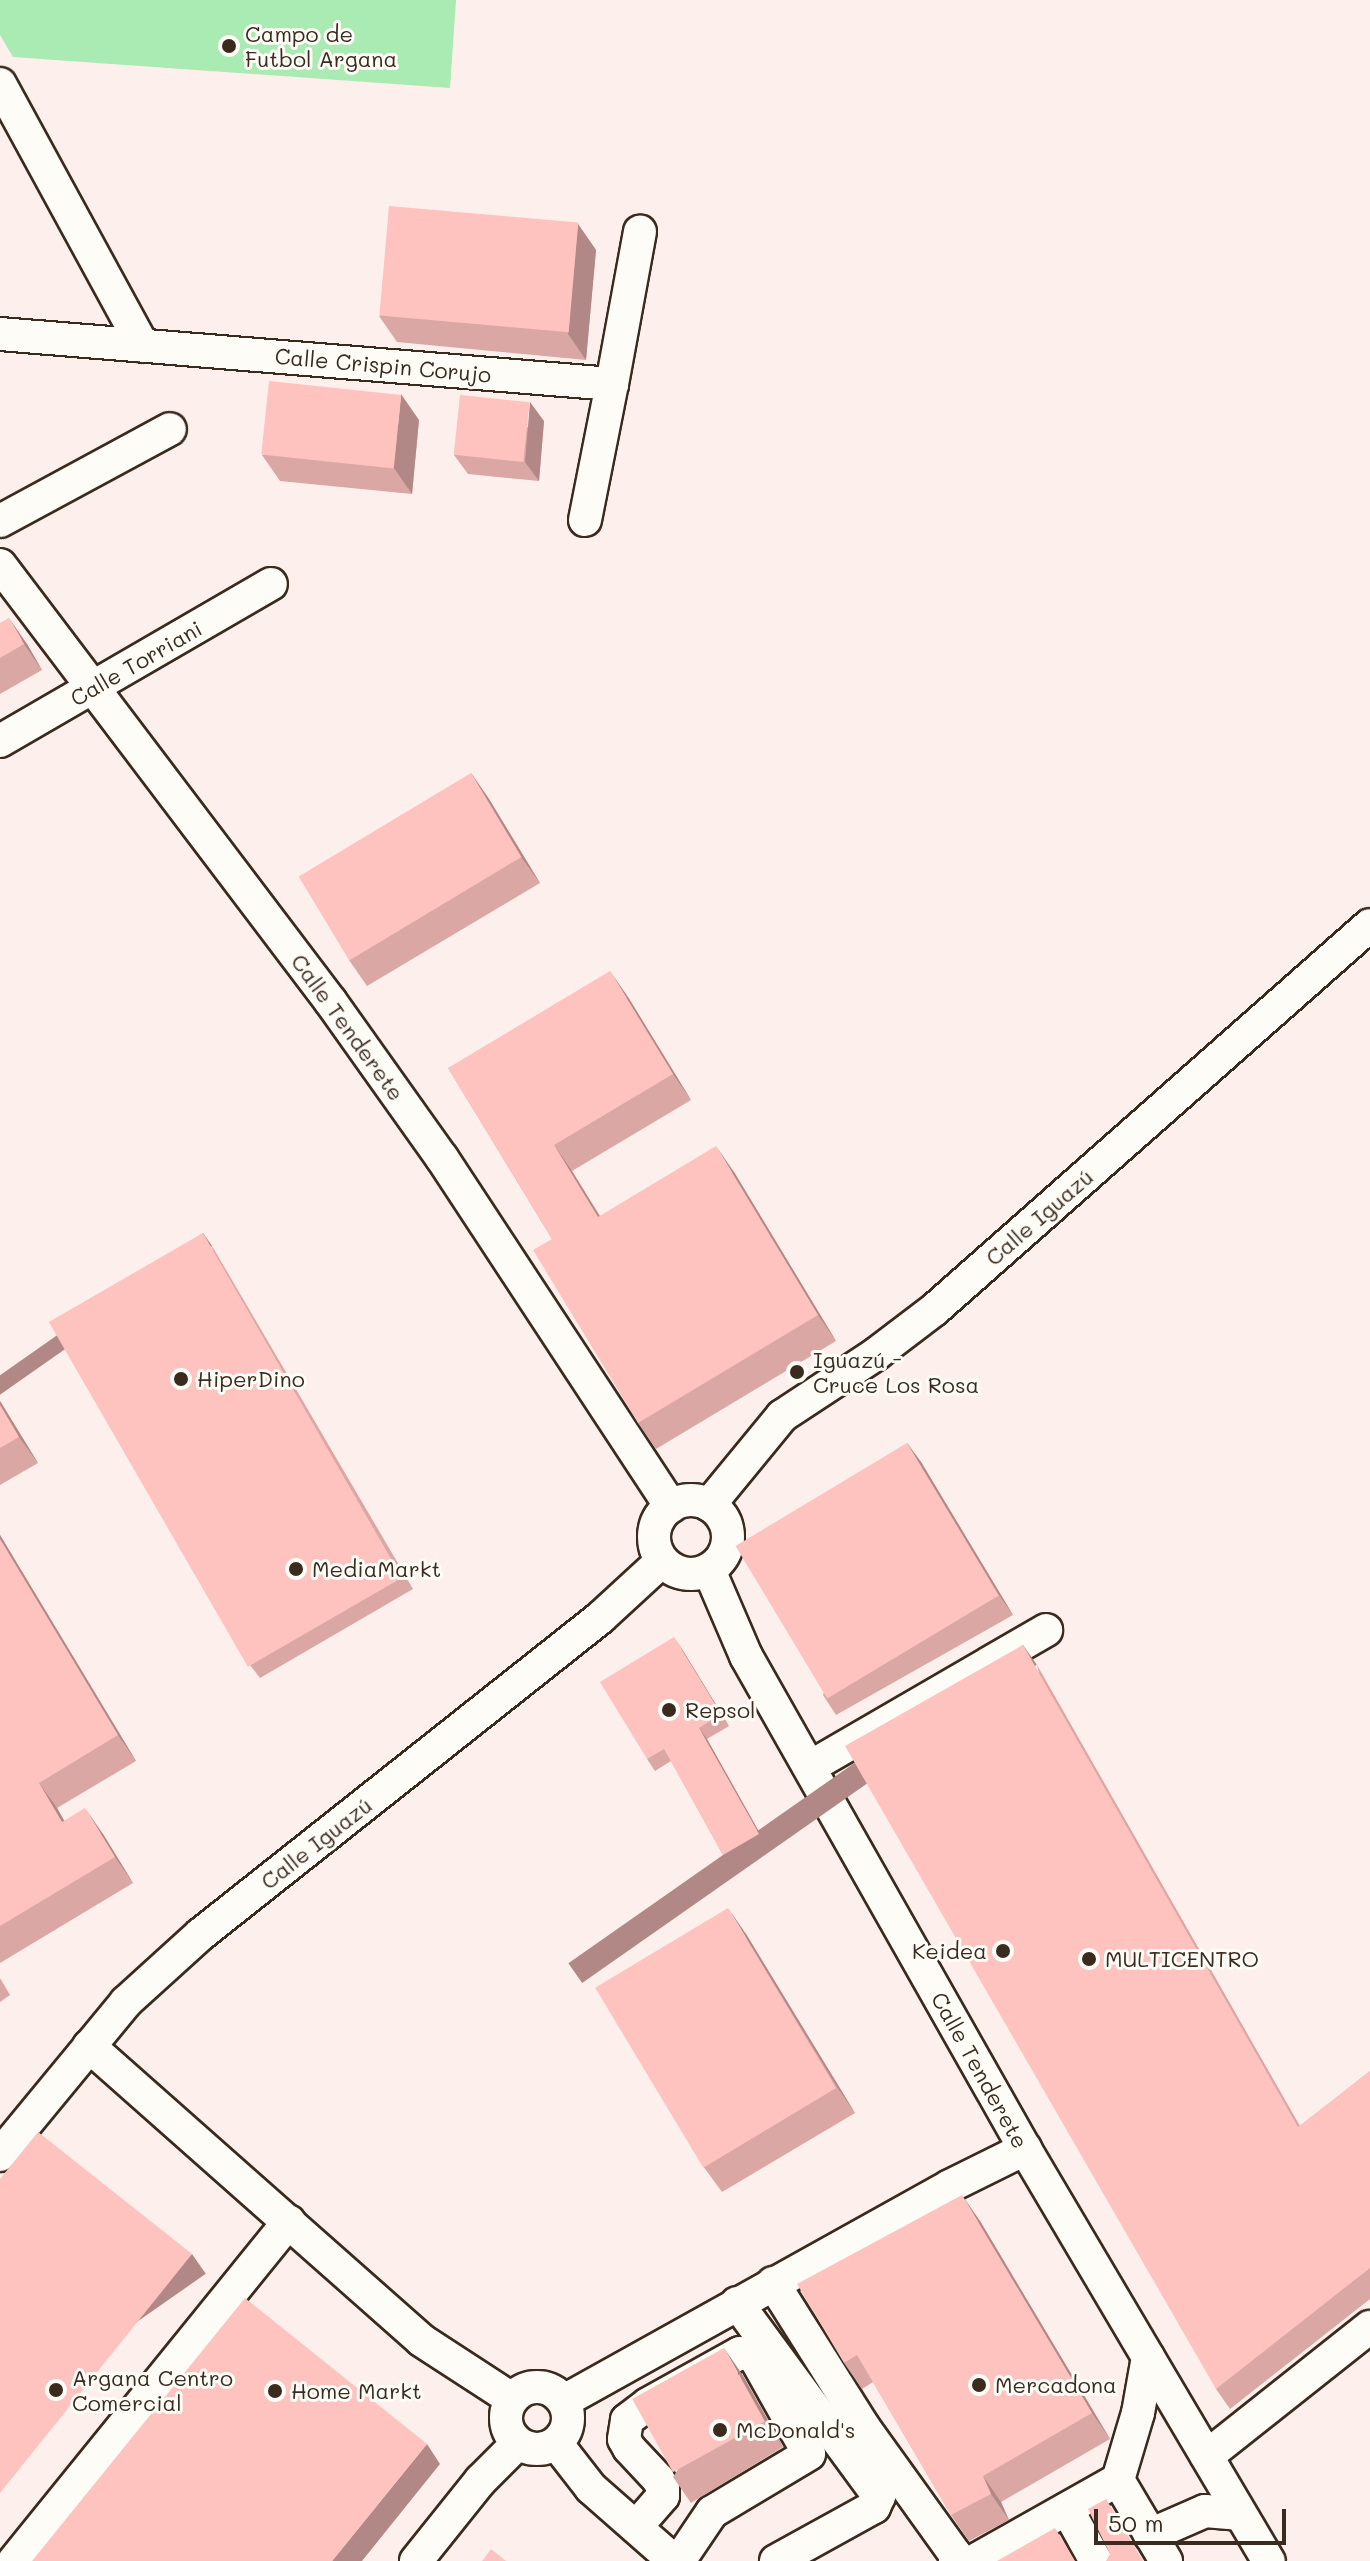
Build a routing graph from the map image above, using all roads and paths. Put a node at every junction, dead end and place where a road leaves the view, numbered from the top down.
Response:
1 (0, 84) edge
2 (640, 232) dead end
3 (0, 334) edge
4 (143, 346) junction
5 (612, 384) junction
6 (170, 429) dead end
7 (585, 520) dead end
8 (0, 521) edge
9 (0, 565) edge
10 (271, 584) dead end
11 (94, 687) junction
12 (0, 741) edge
13 (1370, 925) edge
14 (709, 1505) junction
15 (671, 1506) junction
16 (662, 1561) junction
17 (709, 1570) junction
18 (1046, 1630) dead end
19 (810, 1767) junction
20 (89, 2046) junction
21 (1025, 2149) junction
22 (0, 2155) edge
23 (289, 2221) junction
24 (773, 2283) junction
25 (737, 2303) junction
26 (1370, 2327) edge
27 (1148, 2357) junction
28 (512, 2399) junction
29 (564, 2401) junction
30 (836, 2437) junction
31 (518, 2443) junction
32 (556, 2443) junction
33 (809, 2454) junction
34 (1207, 2456) junction
35 (1118, 2480) junction
36 (1067, 2509) junction
37 (1238, 2514) junction
38 (636, 2527) junction
39 (1158, 2548) edge
40 (1018, 2550) edge
41 (14, 2561) edge
42 (416, 2561) edge
43 (677, 2561) edge
44 (776, 2561) edge
45 (955, 2561) edge
46 (974, 2561) edge
47 (1096, 2561) edge
48 (1252, 2561) edge
49 (1269, 2561) edge

1 - 4 street
2 - 5 street
3 - 4 street, Calle Crispin Corujo
4 - 5 street, Calle Crispin Corujo
5 - 7 street
6 - 8 street
9 - 11 street, Calle Tenderete
10 - 11 street, Calle Torriani
11 - 12 street, Calle Torriani
11 - 15 street, Calle Tenderete
13 - 14 street, Calle Iguazú
14 - 15 street
14 - 17 street
15 - 16 street
16 - 17 street
16 - 20 street, Calle Iguazú
17 - 19 street, Calle Tenderete
18 - 19 street
19 - 21 street, Calle Tenderete
20 - 22 street, Calle Iguazú
20 - 23 street
21 - 24 street
21 - 27 street, Calle Tenderete
23 - 28 street
23 - 41 street
24 - 25 street
24 - 45 street
25 - 29 street
25 - 30 street
26 - 34 street
27 - 34 street, Calle Tenderete
27 - 35 street
28 - 29 street
28 - 31 street
29 - 32 street
30 - 33 street
30 - 44 street
31 - 32 street
31 - 42 street
32 - 38 street
33 - 38 street
33 - 43 street
34 - 37 street, Calle Tenderete
35 - 36 street
35 - 39 street
36 - 40 street
36 - 47 street
37 - 39 street
37 - 48 street
37 - 49 street, Calle Tenderete
38 - 43 street
40 - 46 street

